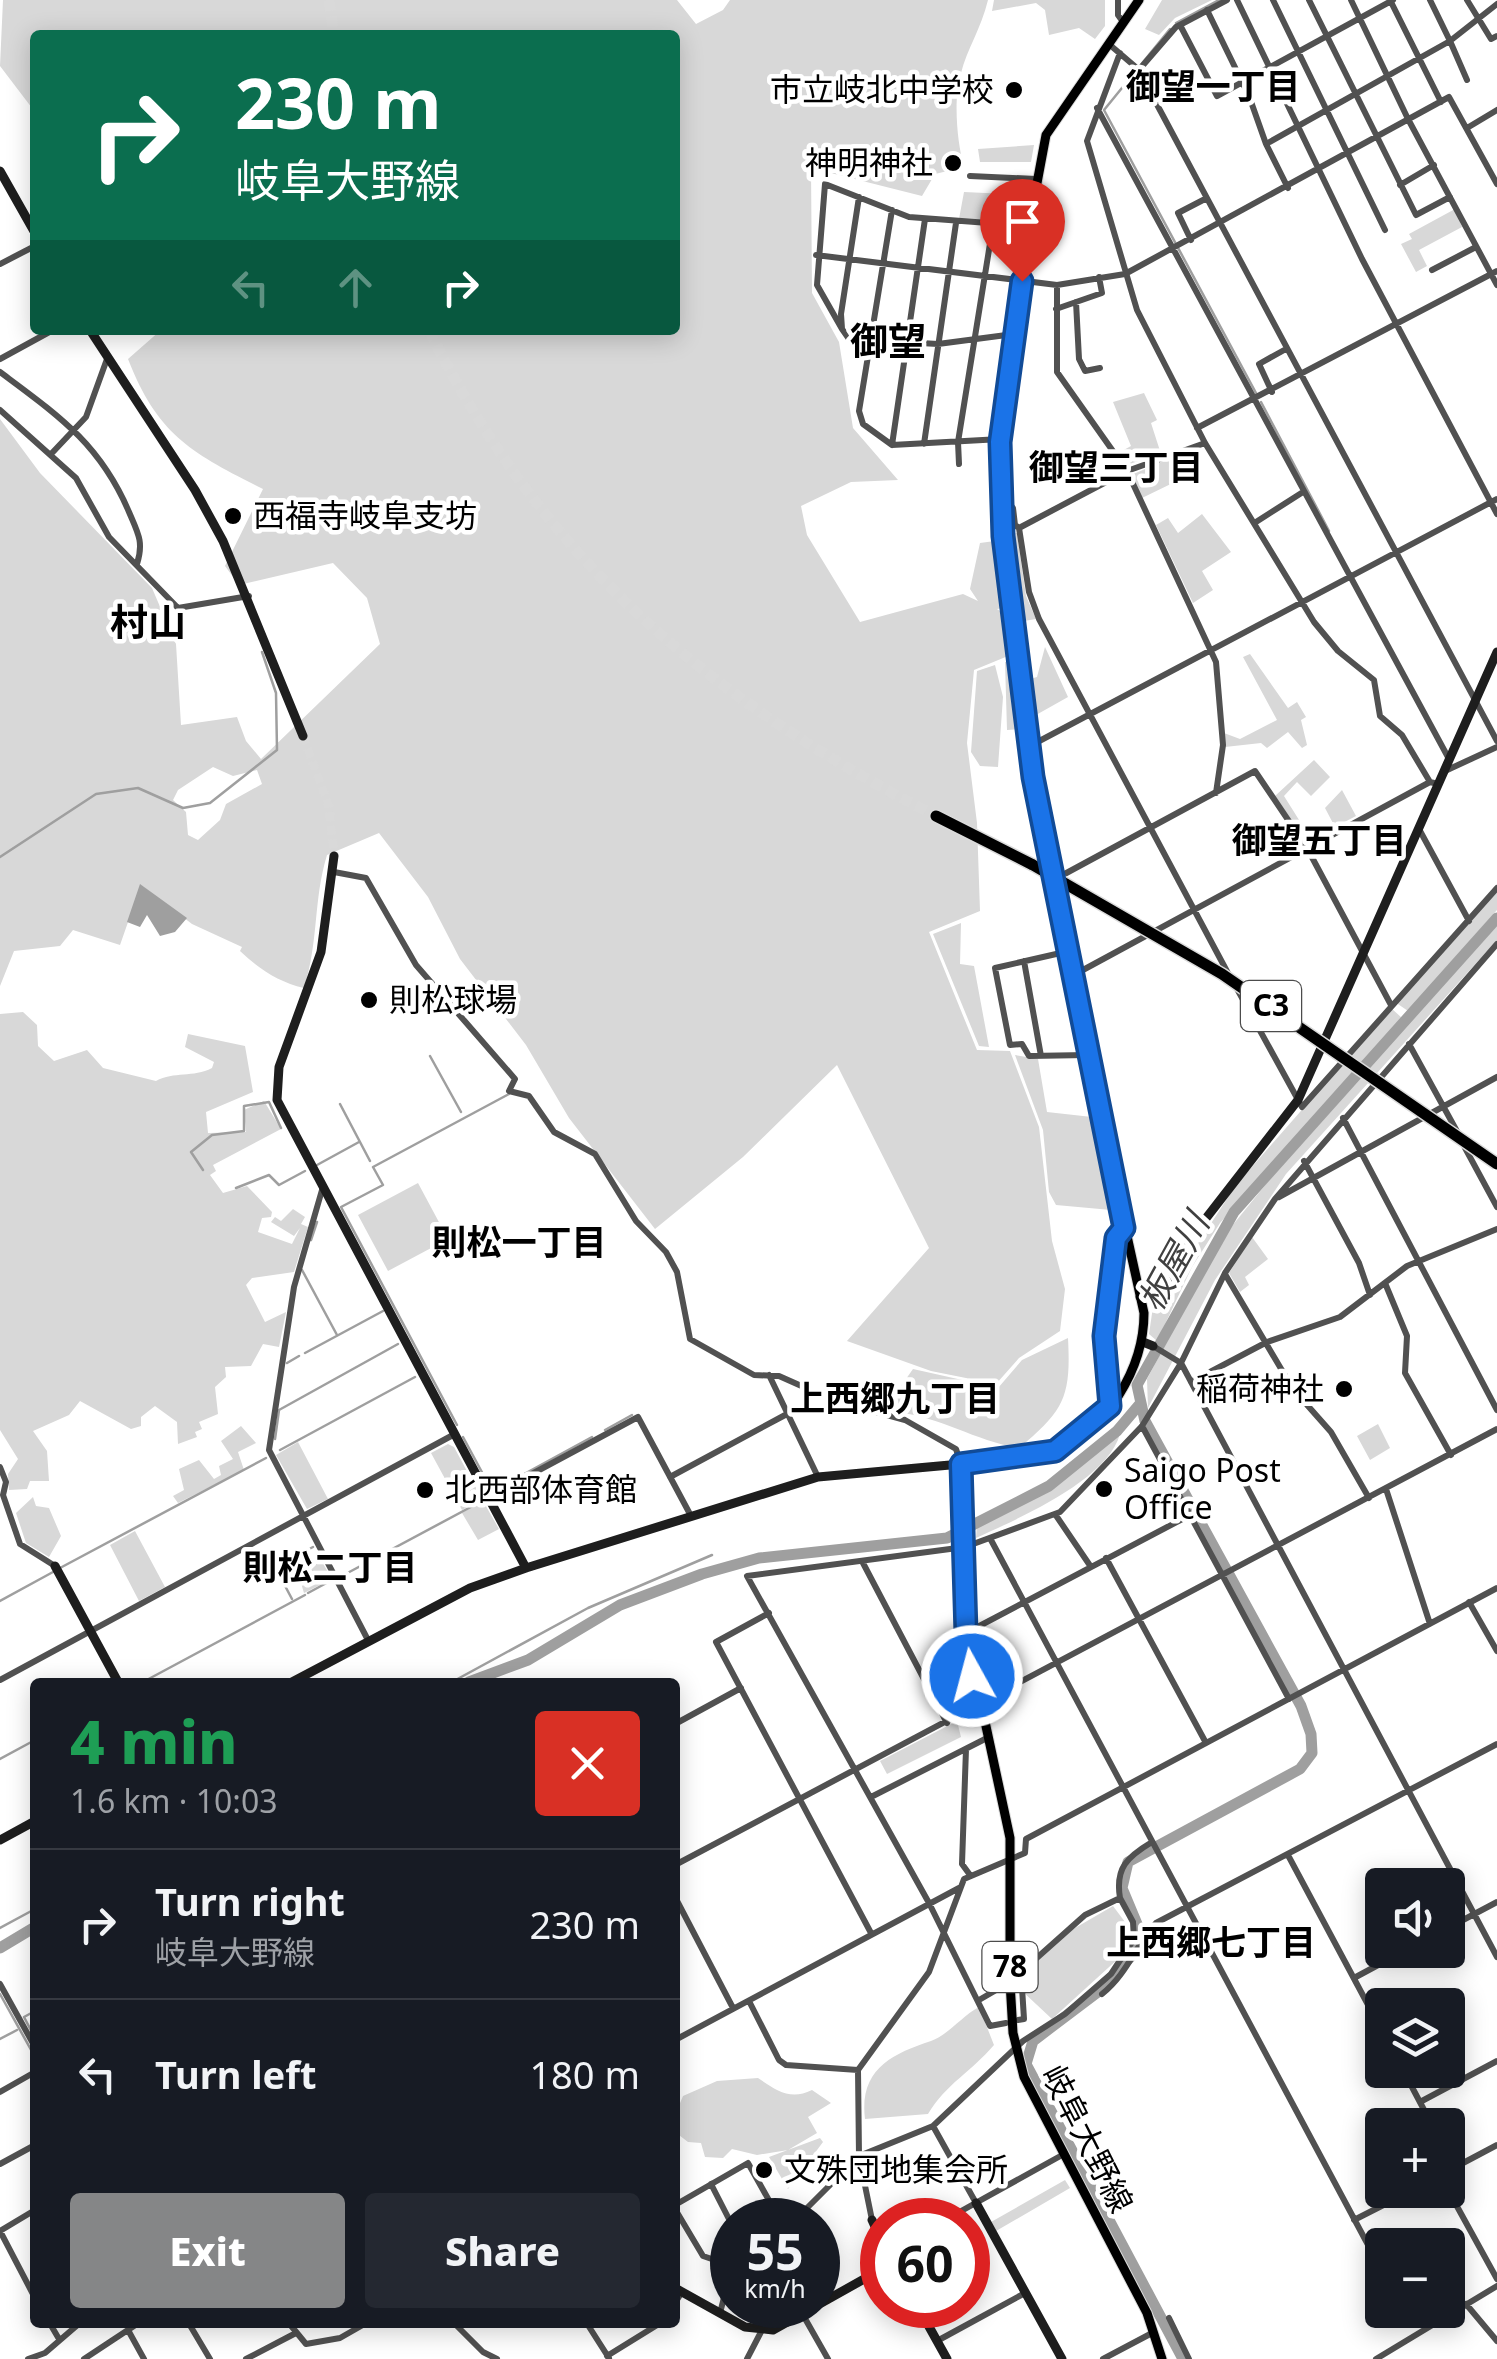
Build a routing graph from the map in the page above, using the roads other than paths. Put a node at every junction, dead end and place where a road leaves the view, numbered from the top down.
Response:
1 (1118, 0) edge
2 (1138, 0) edge
3 (1227, 0) edge
4 (1237, 0) edge
5 (1273, 0) edge
6 (1308, 0) edge
7 (1350, 0) edge
8 (1392, 0) edge
9 (1430, 0) edge
10 (1467, 0) edge
11 (1497, 4) edge
12 (1207, 10) junction
13 (1360, 19) junction
14 (1478, 19) junction
15 (1125, 24) junction
16 (1180, 25) junction
17 (1497, 36) edge
18 (1326, 37) junction
19 (1450, 41) junction
20 (1110, 45) junction
21 (1120, 53) junction
22 (1298, 53) junction
23 (1418, 58) junction
24 (1272, 68) junction
25 (1138, 71) junction
26 (1387, 76) junction
27 (1468, 80) dead end
28 (1243, 83) junction
29 (1354, 94) junction
30 (1441, 102) junction
31 (1097, 108) junction
32 (1326, 110) junction
33 (1497, 110) edge
34 (1408, 119) junction
35 (1298, 126) junction
36 (1467, 128) junction
37 (1376, 138) junction
38 (1266, 144) junction
39 (1348, 155) junction
40 (1434, 165) junction
41 (1320, 170) junction
42 (0, 171) edge
43 (970, 176) dead end
44 (1036, 179) junction
45 (1400, 184) junction
46 (1497, 184) edge
47 (1288, 188) junction
48 (859, 197) junction
49 (1450, 197) junction
50 (1206, 199) junction
51 (892, 210) junction
52 (925, 219) junction
53 (956, 223) junction
54 (30, 224) edge
55 (994, 225) junction
56 (1220, 225) junction
57 (1029, 226) junction
58 (1385, 230) dead end
59 (1191, 240) junction
60 (1476, 247) junction
61 (30, 249) edge
62 (1174, 249) junction
63 (816, 256) junction
64 (848, 262) junction
65 (0, 264) edge
66 (882, 266) junction
67 (917, 270) junction
68 (1432, 270) dead end
69 (951, 273) junction
70 (1494, 273) edge
71 (1125, 274) junction
72 (986, 276) junction
73 (1099, 277) junction
74 (1022, 281) junction
75 (1057, 285) junction
76 (1497, 285) edge
77 (1076, 302) junction
78 (1056, 309) junction
79 (1396, 325) junction
80 (842, 329) junction
81 (1014, 334) junction
82 (45, 335) edge
83 (93, 335) edge
84 (870, 338) junction
85 (975, 338) junction
86 (908, 340) junction
87 (940, 343) junction
88 (1286, 349) junction
89 (0, 359) edge
90 (106, 360) junction
91 (1100, 368) dead end
92 (0, 372) edge
93 (1300, 376) junction
94 (1272, 392) junction
95 (1255, 401) junction
96 (0, 410) edge
97 (1197, 428) junction
98 (77, 430) junction
99 (1001, 439) junction
100 (958, 442) junction
101 (1204, 443) junction
102 (924, 444) junction
103 (892, 445) junction
104 (52, 453) junction
105 (960, 464) dead end
106 (1127, 471) junction
107 (1303, 492) junction
108 (1005, 498) junction
109 (1494, 501) edge
110 (1497, 514) edge
111 (1256, 522) junction
112 (1020, 528) junction
113 (1395, 554) junction
114 (137, 564) junction
115 (1349, 578) junction
116 (248, 596) junction
117 (1304, 602) junction
118 (1212, 651) junction
119 (1497, 652) edge
120 (1474, 701) junction
121 (1088, 715) junction
122 (303, 736) tunnel mouth
123 (1497, 744) edge
124 (1028, 747) junction
125 (1450, 760) junction
126 (1445, 770) junction
127 (1434, 783) junction
128 (1216, 794) junction
129 (936, 816) tunnel mouth
130 (1151, 829) junction
131 (1419, 829) junction
132 (1307, 848) junction
133 (334, 856) tunnel mouth
134 (334, 872) junction
135 (1051, 882) junction
136 (1497, 888) edge
137 (1194, 907) junction
138 (1469, 921) junction
139 (1497, 944) edge
140 (1065, 952) junction
141 (1363, 954) junction
142 (1024, 961) junction
143 (1070, 977) junction
144 (1391, 1005) junction
145 (1409, 1044) junction
146 (1086, 1055) junction
147 (1041, 1056) junction
148 (1497, 1077) edge
149 (1298, 1100) junction
150 (1443, 1106) junction
151 (1343, 1118) junction
152 (1362, 1152) junction
153 (1304, 1161) junction
154 (1497, 1164) edge
155 (1313, 1179) junction
156 (322, 1190) junction
157 (1274, 1199) junction
158 (1497, 1206) edge
159 (1124, 1228) junction
160 (1497, 1230) edge
161 (1420, 1262) junction
162 (1225, 1273) junction
163 (1384, 1283) junction
164 (1370, 1295) junction
165 (1140, 1297) junction
166 (1267, 1342) junction
167 (1148, 1344) junction
168 (1178, 1360) junction
169 (769, 1376) junction
170 (1191, 1382) junction
171 (1110, 1406) junction
172 (1497, 1410) edge
173 (787, 1414) junction
174 (1142, 1426) junction
175 (1497, 1429) edge
176 (452, 1434) junction
177 (1451, 1455) junction
178 (961, 1464) junction
179 (0, 1467) edge
180 (818, 1476) junction
181 (670, 1477) junction
182 (1386, 1489) junction
183 (488, 1498) junction
184 (1369, 1498) junction
185 (1055, 1514) junction
186 (1190, 1515) junction
187 (692, 1516) junction
188 (302, 1517) junction
189 (992, 1540) junction
190 (965, 1545) junction
191 (1278, 1546) junction
192 (1106, 1558) junction
193 (863, 1563) junction
194 (1090, 1567) junction
195 (526, 1568) junction
196 (57, 1570) joint
197 (1227, 1574) junction
198 (1497, 1588) edge
199 (1469, 1602) junction
200 (1024, 1603) junction
201 (770, 1614) junction
202 (1140, 1620) junction
203 (1430, 1624) junction
204 (90, 1631) junction
205 (966, 1633) junction
206 (369, 1642) junction
207 (1497, 1651) edge
208 (1057, 1664) junction
209 (1344, 1670) junction
210 (116, 1678) edge
211 (300, 1678) edge
212 (0, 1680) edge
213 (741, 1688) junction
214 (1293, 1696) junction
215 (980, 1707) junction
216 (680, 1721) edge
217 (947, 1723) junction
218 (987, 1738) junction
219 (1206, 1743) junction
220 (1497, 1744) edge
221 (966, 1749) junction
222 (856, 1770) junction
223 (1122, 1787) junction
224 (1410, 1792) junction
225 (871, 1797) junction
226 (802, 1800) junction
227 (30, 1824) edge
228 (0, 1840) edge
229 (1152, 1842) junction
230 (1289, 1857) junction
231 (1008, 1860) junction
232 (680, 1863) edge
233 (970, 1875) junction
234 (959, 1888) junction
235 (1120, 1898) junction
236 (1497, 1902) edge
237 (929, 1903) junction
238 (680, 1907) edge
239 (1189, 1910) junction
240 (1475, 1914) junction
241 (1465, 1919) edge
242 (872, 1933) junction
243 (945, 1933) junction
244 (1497, 1957) edge
245 (1373, 1968) edge
246 (1354, 1978) junction
247 (1010, 1982) junction
248 (0, 1984) edge
249 (1102, 1994) dead end
250 (1365, 1999) edge
251 (979, 2000) junction
252 (749, 2001) junction
253 (733, 2008) junction
254 (1018, 2020) dead end
255 (1006, 2023) dead end
256 (680, 2037) edge
257 (30, 2038) edge
258 (1016, 2048) junction
259 (1497, 2061) edge
260 (858, 2070) junction
261 (30, 2075) edge
262 (1413, 2088) edge
263 (0, 2092) edge
264 (1420, 2102) junction
265 (1423, 2108) edge
266 (933, 2126) junction
267 (1497, 2145) edge
268 (30, 2148) edge
269 (1065, 2153) junction
270 (859, 2156) junction
271 (1465, 2162) edge
272 (0, 2164) edge
273 (711, 2184) junction
274 (718, 2198) edge
275 (768, 2198) edge
276 (817, 2198) edge
277 (868, 2198) edge
278 (973, 2198) edge
279 (985, 2198) edge
280 (680, 2204) edge
281 (1378, 2208) edge
282 (1458, 2208) edge
283 (30, 2213) edge
284 (680, 2216) edge
285 (1354, 2220) junction
286 (990, 2229) edge
287 (0, 2231) edge
288 (1365, 2240) edge
289 (710, 2259) edge
290 (1497, 2282) edge
291 (30, 2288) edge
292 (680, 2291) edge
293 (1024, 2292) junction
294 (1466, 2304) joint
295 (710, 2307) edge
296 (1169, 2318) dead end
297 (53, 2328) edge
298 (74, 2328) edge
299 (131, 2328) edge
300 (192, 2328) edge
301 (291, 2328) edge
302 (358, 2328) edge
303 (459, 2328) edge
304 (590, 2328) edge
305 (653, 2328) edge
306 (751, 2328) edge
307 (777, 2328) edge
308 (811, 2328) edge
309 (930, 2328) edge
310 (1424, 2328) edge
311 (128, 2330) junction
312 (762, 2330) junction
313 (1155, 2332) junction
314 (294, 2334) junction
315 (60, 2339) junction
316 (937, 2341) junction
317 (1497, 2341) edge
318 (608, 2357) edge
319 (28, 2359) edge
320 (84, 2359) edge
321 (144, 2359) edge
322 (210, 2359) edge
323 (246, 2359) edge
324 (497, 2359) edge
325 (747, 2359) edge
326 (828, 2359) edge
327 (948, 2359) edge
328 (1062, 2359) edge
329 (1104, 2359) edge
330 (1162, 2359) edge
331 (1189, 2359) edge
332 (1376, 2359) edge

1 - 15 street
2 - 15 main road
3 - 12 street
4 - 24 street
5 - 22 street
6 - 18 street
7 - 13 street
8 - 13 street
8 - 23 street
9 - 19 street
10 - 14 street
11 - 14 street
12 - 16 street
12 - 28 street
13 - 18 street
13 - 26 street
14 - 17 street
14 - 19 street
15 - 20 main road
16 - 25 street
16 - 28 street
18 - 22 street
18 - 29 street
19 - 23 street
19 - 27 street
20 - 21 street
20 - 44 main road
21 - 25 street
21 - 31 street
22 - 24 street
22 - 32 street
23 - 26 street
23 - 30 street
24 - 28 street
24 - 35 street
25 - 50 street
26 - 29 street
26 - 34 street
28 - 38 street
29 - 32 street
29 - 37 street
30 - 34 street
30 - 36 street
31 - 62 street
31 - 71 street
32 - 35 street
32 - 39 street
33 - 36 street
34 - 37 street
34 - 40 street
35 - 38 street
35 - 41 street
36 - 46 street
37 - 39 street
37 - 45 street
38 - 47 street
39 - 41 street
39 - 58 street
40 - 45 street
40 - 49 street
41 - 47 street
41 - 79 street
42 - 54 street
43 - 44 street
44 - 57 main road
45 - 49 street
47 - 56 street
48 - 51 street
48 - 63 street
48 - 64 street
49 - 60 street
50 - 56 street
50 - 59 street
51 - 52 street
51 - 66 street
52 - 53 street
52 - 67 street
53 - 55 street
53 - 69 street
55 - 57 street
55 - 72 street
56 - 59 street
56 - 88 street
57 - 74 main road
59 - 62 street
60 - 68 street
60 - 70 street
61 - 65 street
62 - 71 street
62 - 95 street
63 - 64 street
63 - 80 street
64 - 66 street
64 - 80 street
66 - 67 street
66 - 84 street
67 - 69 street
67 - 86 street
69 - 72 street
69 - 87 street
70 - 76 street
70 - 79 street
71 - 73 street
71 - 97 street
72 - 74 street
72 - 85 street
73 - 75 street
73 - 77 street
74 - 75 street
74 - 81 main road
75 - 78 street
77 - 78 street
77 - 91 street
78 - 106 street
79 - 93 street
79 - 109 street
80 - 84 street
81 - 85 street
81 - 99 main road
82 - 89 street
83 - 90 street
84 - 86 street
84 - 103 street
85 - 87 street
85 - 100 street
86 - 87 street
86 - 103 street
87 - 102 street
88 - 93 street
88 - 94 street
90 - 98 street
90 - 116 street
92 - 98 street
93 - 94 street
93 - 113 street
94 - 95 street
95 - 97 street
95 - 107 street
96 - 104 street
97 - 101 street
98 - 104 street
98 - 114 street
99 - 100 street
99 - 108 main road
100 - 102 street
100 - 105 street
101 - 106 street
101 - 111 street
102 - 103 street
104 - 114 street
106 - 112 street
106 - 118 street
107 - 111 street
107 - 115 street
108 - 112 street
108 - 124 main road
109 - 110 street
109 - 113 street
111 - 117 street
112 - 121 street
113 - 115 street
113 - 120 street
114 - 116 street
115 - 117 street
115 - 125 street
116 - 122 street
117 - 118 street
117 - 127 street
118 - 121 street
118 - 128 street
119 - 120 street
120 - 123 street
120 - 125 street
121 - 124 street
121 - 130 street
123 - 126 street
124 - 135 main road
125 - 126 street
126 - 127 street
127 - 131 street
127 - 132 street
128 - 130 street
128 - 132 street
129 - 154 highway, C3, bridge
130 - 135 street
130 - 137 street
131 - 138 street
131 - 141 street
132 - 137 street
132 - 141 street
133 - 134 street
134 - 156 street
134 - 169 street
135 - 140 main road
136 - 138 street
137 - 143 street
137 - 149 street
138 - 144 street
139 - 145 street
140 - 142 street
140 - 143 main road
141 - 144 street
141 - 149 street
142 - 147 street
142 - 147 street
143 - 146 main road
144 - 149 street
145 - 150 street
145 - 151 street
146 - 147 street
146 - 159 main road
148 - 150 street
149 - 165 street
150 - 152 street
150 - 158 street
151 - 152 street
151 - 153 street
152 - 155 street
152 - 161 street
153 - 155 street
153 - 157 street
155 - 157 street
155 - 164 street
156 - 176 street
156 - 188 street
157 - 162 street
159 - 165 main road
159 - 171 street
160 - 161 street
161 - 163 street
161 - 172 street
162 - 166 street
162 - 168 street
163 - 164 street
163 - 177 street
164 - 166 street
165 - 167 main road
166 - 170 street
166 - 184 street
167 - 168 street
167 - 171 main road
168 - 170 street
168 - 174 street
169 - 173 street
169 - 178 street
170 - 191 street
171 - 178 main road
173 - 180 street
173 - 181 street
174 - 185 street
174 - 186 street
175 - 177 street
176 - 183 street
176 - 188 street
177 - 182 street
178 - 180 street
178 - 190 main road, 岐阜大野線 / 78
179 - 196 street
180 - 187 street
181 - 183 street
181 - 187 street
182 - 184 street
182 - 203 street
183 - 195 street
184 - 191 street
185 - 189 street
185 - 194 street
186 - 192 street
186 - 197 street
187 - 195 street
188 - 204 street
188 - 206 street
189 - 190 street
189 - 200 street
190 - 193 street
190 - 205 main road, 岐阜大野線 / 78
191 - 197 street
191 - 209 street
192 - 194 street
192 - 202 street
193 - 201 street
193 - 217 street
194 - 200 street
195 - 206 street
196 - 204 street
197 - 202 street
197 - 214 street
198 - 199 street
199 - 203 street
199 - 207 street
200 - 205 street
200 - 208 street
201 - 213 street
201 - 222 street
202 - 208 street
202 - 219 street
203 - 209 street
204 - 210 street
204 - 212 street
205 - 215 main road, 岐阜大野線 / 78
206 - 211 street
208 - 215 street
208 - 223 street
209 - 214 street
209 - 224 street
213 - 216 street
213 - 226 street
214 - 219 street
215 - 217 street
215 - 218 main road, 岐阜大野線 / 78
217 - 222 street
218 - 221 street
218 - 231 main road, 岐阜大野線 / 78
219 - 223 street
220 - 224 street
221 - 225 street
221 - 233 street
222 - 225 street
222 - 226 street
223 - 229 street
223 - 231 street
224 - 230 street
224 - 240 street
225 - 237 street
226 - 232 street
226 - 242 street
227 - 228 street
229 - 235 street
229 - 239 street
230 - 239 street
230 - 246 street
231 - 233 street
231 - 247 main road, 岐阜大野線 / 78
233 - 234 street
234 - 237 street
234 - 243 street
235 - 254 street
235 - 258 street
236 - 240 street
237 - 242 street
237 - 243 street
238 - 253 street
239 - 249 street
239 - 285 street
240 - 241 street
240 - 244 street
242 - 252 street
243 - 251 street
243 - 260 street
245 - 246 street
246 - 250 street
247 - 251 street
247 - 258 main road, 岐阜大野線 / 78
248 - 257 street
251 - 255 street
252 - 253 street
252 - 260 street
253 - 256 street
258 - 266 street
258 - 269 main road, 岐阜大野線 / 78
259 - 264 street
260 - 270 street
261 - 263 street
262 - 264 street
264 - 265 street
266 - 270 street
266 - 278 street
267 - 271 street
268 - 272 street
269 - 279 street
269 - 313 main road, 岐阜大野線 / 78
270 - 276 street
270 - 277 street
273 - 274 street
273 - 275 street
273 - 280 street
281 - 285 street
282 - 290 street
283 - 287 street
284 - 289 street
285 - 288 street
286 - 293 street
287 - 291 street
290 - 294 street
292 - 295 street
293 - 316 street
293 - 328 street
294 - 317 street
296 - 331 street
297 - 315 street
298 - 315 street
299 - 311 street
300 - 322 street
301 - 314 street
302 - 314 street
303 - 324 street
304 - 318 street
305 - 318 street
306 - 312 street
307 - 312 street
308 - 326 street
309 - 316 street
310 - 332 street
311 - 320 street
311 - 321 street
312 - 325 street
313 - 329 street
313 - 330 main road, 岐阜大野線 / 78
314 - 323 street
315 - 319 street
316 - 327 street

